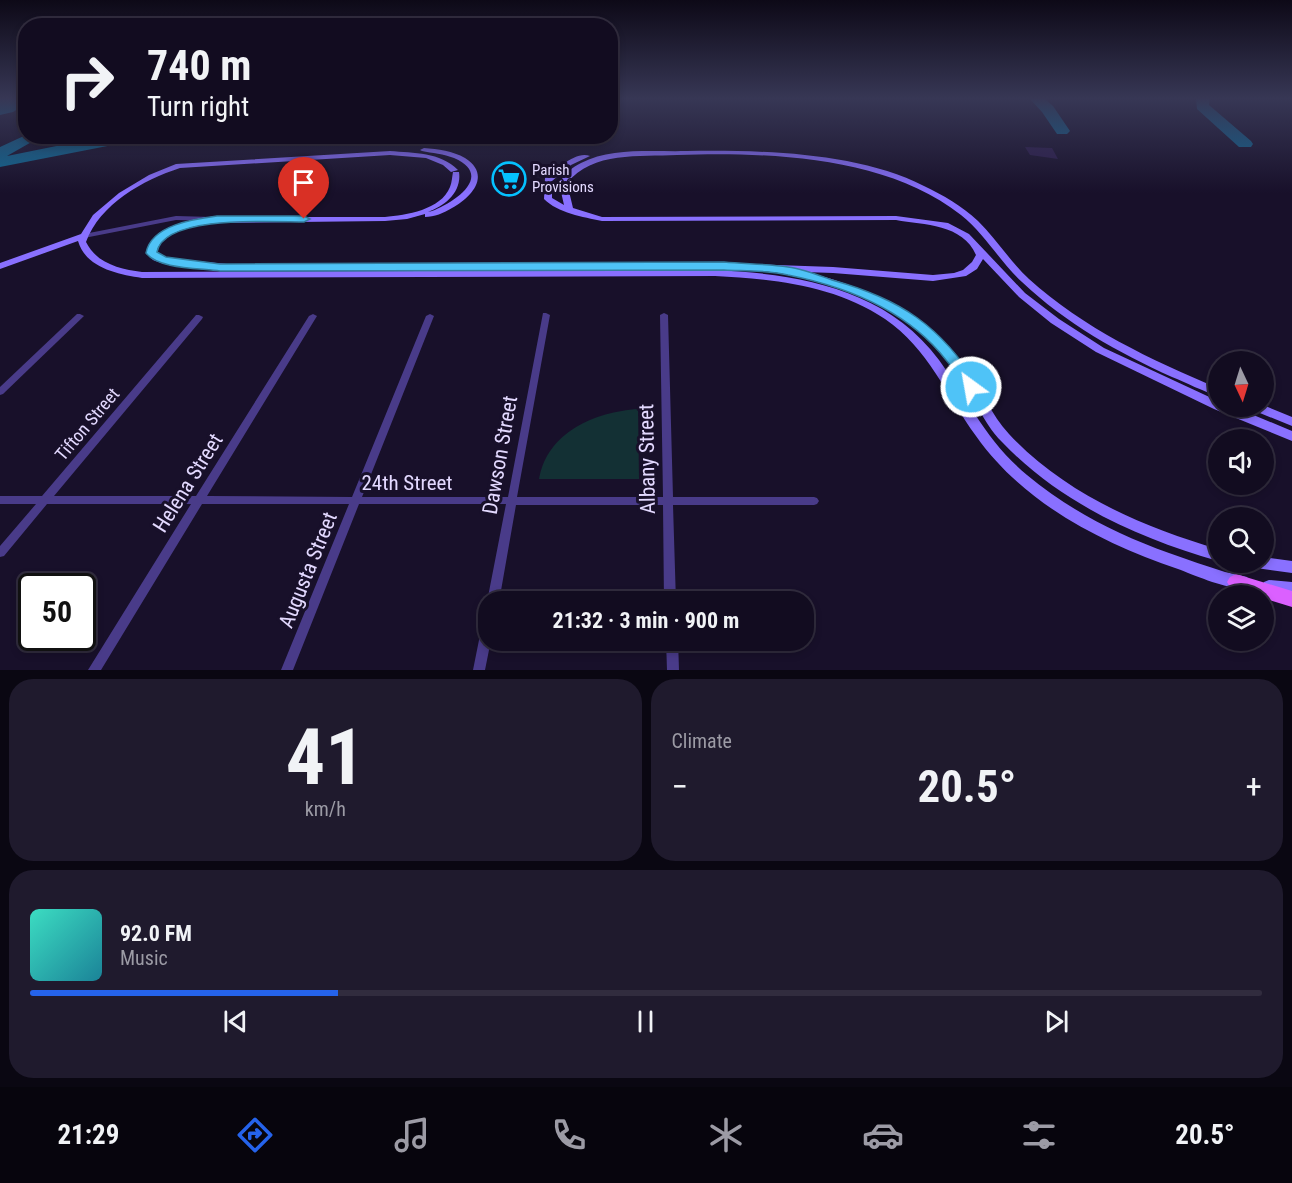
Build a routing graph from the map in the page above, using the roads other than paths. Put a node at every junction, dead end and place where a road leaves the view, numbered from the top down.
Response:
1 (672, 153) junction
2 (255, 160) junction
3 (569, 210) junction
4 (217, 219) junction
5 (362, 220) junction
6 (84, 236) junction
7 (977, 248) junction
8 (0, 260) edge
9 (0, 266) edge
10 (724, 266) junction
11 (546, 315) dead end
12 (663, 315) dead end
13 (80, 316) dead end
14 (199, 316) dead end
15 (313, 316) dead end
16 (430, 316) dead end
17 (1208, 387) edge
18 (0, 392) edge
19 (1208, 401) edge
20 (1274, 414) edge
21 (1246, 417) edge
22 (1292, 422) edge
23 (1292, 436) edge
24 (0, 500) edge
25 (44, 500) junction
26 (199, 501) junction
27 (356, 501) junction
28 (512, 501) junction
29 (667, 501) junction
30 (814, 501) dead end
31 (1208, 552) edge
32 (0, 553) edge
33 (1274, 565) edge
34 (1292, 567) edge
35 (1236, 582) junction
36 (1292, 589) edge
37 (495, 591) edge
38 (670, 591) edge
39 (1292, 599) edge
40 (483, 651) edge
41 (672, 651) edge
42 (94, 670) edge
43 (287, 670) edge
44 (479, 670) edge
45 (673, 670) edge

1 - 3 main road
1 - 3 main road
1 - 17 main road
2 - 5 main road
2 - 5 main road
2 - 6 main road
3 - 7 main road
4 - 5 main road
4 - 6 street
4 - 10 main road
6 - 8 main road
6 - 9 main road
6 - 35 main road
7 - 10 main road
7 - 19 main road
10 - 31 main road
11 - 28 street, Dawson Street
12 - 29 street, Albany Street
13 - 18 street
14 - 25 street, Tifton Street
15 - 26 street, Helena Street
16 - 27 street, Augusta Street
20 - 22 main road
21 - 23 main road
24 - 25 street, 24th Street
25 - 26 street, 24th Street
25 - 32 street, Tifton Street
26 - 27 street, 24th Street
26 - 42 street, Helena Street
27 - 28 street, 24th Street
27 - 43 street, Augusta Street
28 - 29 street, 24th Street
28 - 37 street, Dawson Street
29 - 30 street, 24th Street
29 - 38 street, Albany Street
33 - 34 main road
35 - 36 main road
35 - 39 main road
40 - 44 street
41 - 45 street

